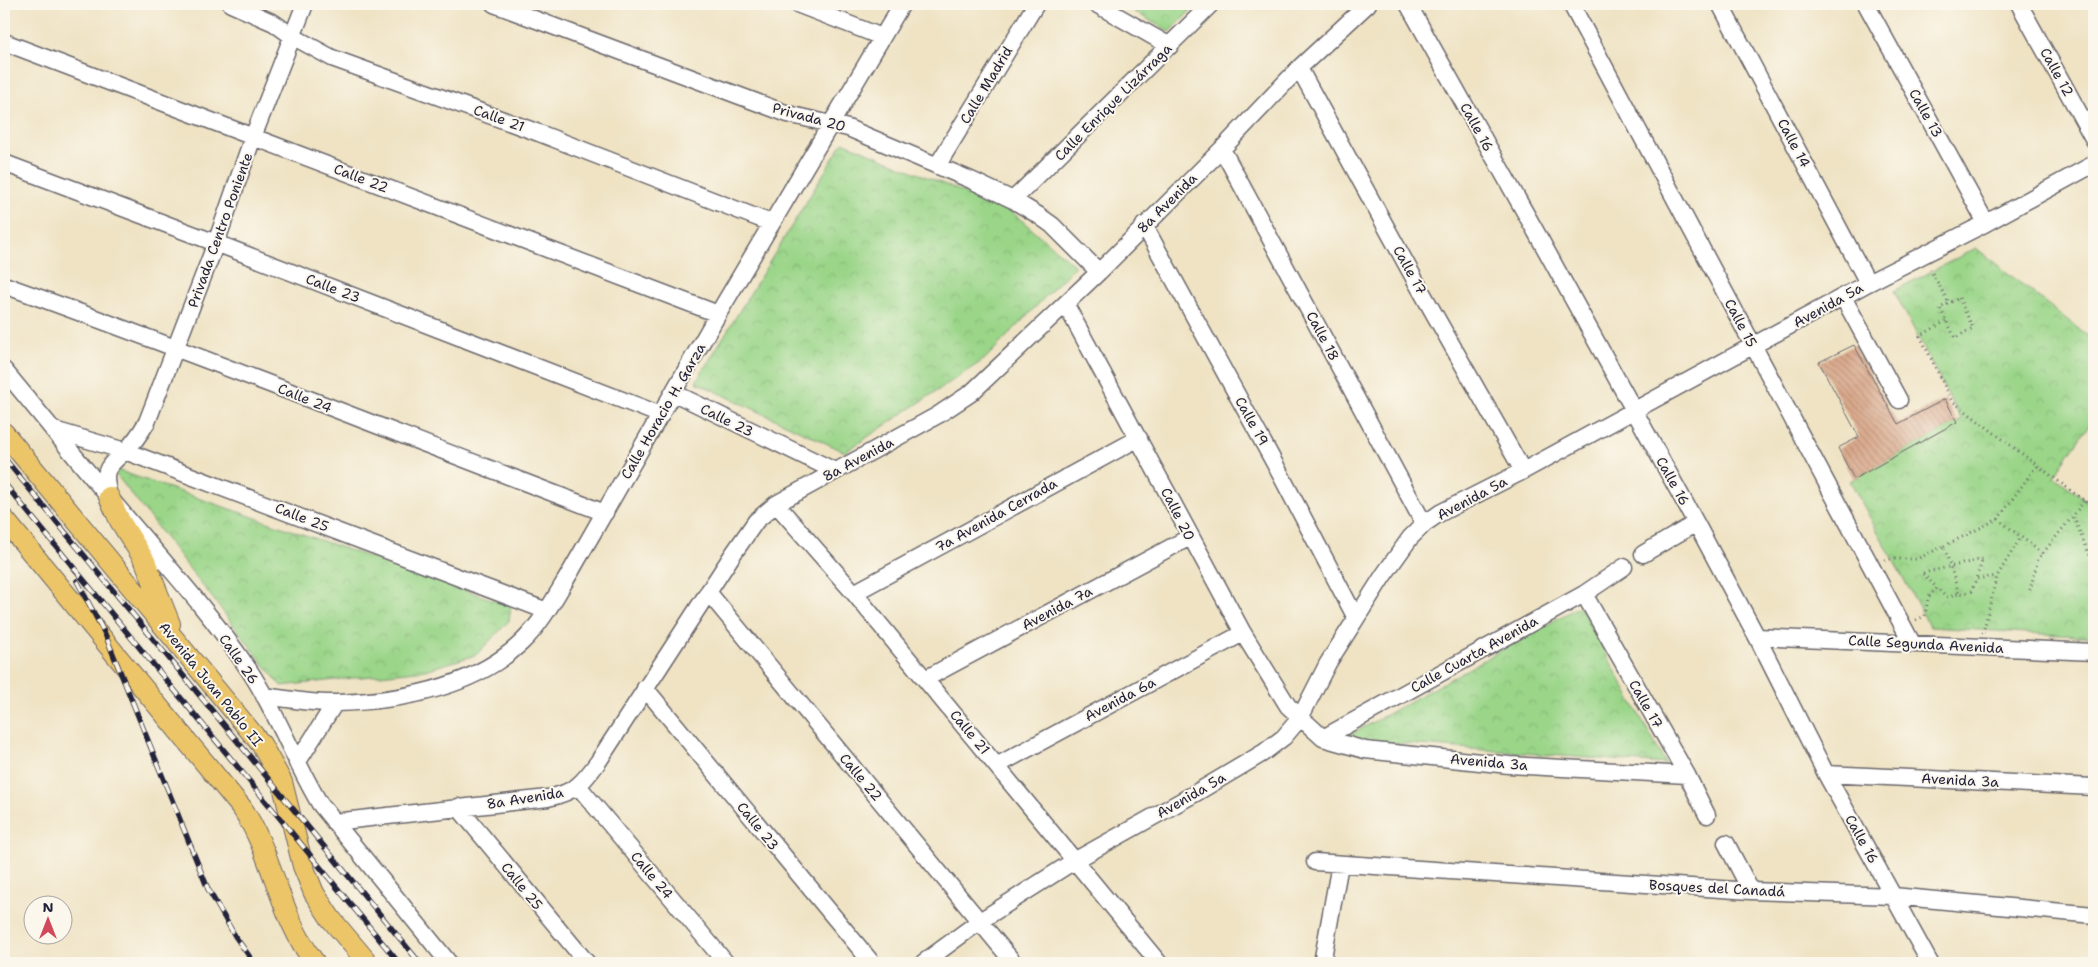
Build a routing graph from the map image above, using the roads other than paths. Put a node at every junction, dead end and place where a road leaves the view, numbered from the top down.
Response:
1 (231, 4) edge
2 (305, 4) edge
3 (494, 4) edge
4 (797, 4) edge
5 (902, 4) edge
6 (1036, 4) edge
7 (1096, 4) edge
8 (1211, 4) edge
9 (1368, 4) edge
10 (1408, 4) edge
11 (1571, 4) edge
12 (1720, 4) edge
13 (1866, 4) edge
14 (2019, 4) edge
15 (292, 36) junction
16 (882, 37) junction
17 (4, 42) edge
18 (1170, 46) junction
19 (1299, 68) junction
20 (831, 123) junction
21 (253, 137) junction
22 (2094, 140) edge
23 (1222, 149) junction
24 (4, 164) edge
25 (2094, 164) edge
26 (937, 166) junction
27 (1013, 200) junction
28 (771, 223) junction
29 (1986, 223) junction
30 (1144, 225) junction
31 (216, 243) junction
32 (1099, 272) junction
33 (1868, 283) junction
34 (4, 285) edge
35 (1843, 297) junction
36 (1066, 305) junction
37 (718, 314) junction
38 (1753, 346) junction
39 (177, 347) junction
40 (4, 370) edge
41 (674, 393) junction
42 (1899, 400) dead end
43 (1634, 410) junction
44 (661, 415) junction
45 (54, 430) junction
46 (4, 433) edge
47 (1139, 438) junction
48 (125, 451) junction
49 (835, 471) junction
50 (1523, 471) junction
51 (109, 497) junction
52 (776, 504) junction
53 (605, 513) junction
54 (4, 518) edge
55 (1696, 523) junction
56 (1424, 524) junction
57 (1190, 537) junction
58 (1643, 554) dead end
59 (1624, 567) dead end
60 (708, 592) junction
61 (854, 593) junction
62 (1584, 594) junction
63 (547, 611) junction
64 (1356, 618) junction
65 (1243, 633) junction
66 (1757, 637) junction
67 (174, 638) junction
68 (1912, 643) junction
69 (2094, 652) edge
70 (925, 679) junction
71 (645, 688) junction
72 (264, 696) junction
73 (336, 703) junction
74 (1300, 718) junction
75 (1323, 738) junction
76 (297, 763) junction
77 (998, 765) junction
78 (1826, 774) junction
79 (1687, 776) junction
80 (579, 787) junction
81 (2094, 787) edge
82 (458, 807) junction
83 (1707, 816) dead end
84 (334, 822) junction
85 (1726, 843) dead end
86 (1074, 861) junction
87 (1315, 862) dead end
88 (1340, 864) junction
89 (1751, 891) junction
90 (1893, 896) junction
91 (2094, 915) edge
92 (980, 921) junction
93 (1924, 961) edge
94 (314, 963) edge
95 (368, 963) edge
96 (449, 963) edge
97 (586, 963) edge
98 (726, 963) edge
99 (872, 963) edge
100 (923, 963) edge
101 (1014, 963) edge
102 (1159, 963) edge
103 (1322, 963) edge

1 - 15 street, Calle 21
2 - 15 street, Privada Centro Poniente
3 - 20 street, Privada 20
4 - 16 street
5 - 16 street, Calle Horacio H. Garza
6 - 26 street, Calle Madrid
7 - 18 street
8 - 18 street, Calle Enrique Lizárraga
9 - 19 street, 8a Avenida
10 - 43 street, Calle 16
11 - 38 street, Calle 15
12 - 33 street, Calle 14
13 - 29 street, Calle 13
14 - 22 street, Calle 12
15 - 21 street, Privada Centro Poniente
15 - 28 street, Calle 21
16 - 20 street, Calle Horacio H. Garza
17 - 21 street, Calle 22
18 - 27 street, Calle Enrique Lizárraga
19 - 23 street, 8a Avenida
19 - 50 street, Calle 17
20 - 26 street, Privada 20
20 - 28 street, Calle Horacio H. Garza
21 - 31 street, Privada Centro Poniente
21 - 37 street, Calle 22
23 - 30 street, 8a Avenida
23 - 56 street, Calle 18
24 - 31 street, Calle 23
25 - 29 street, Avenida 5a
26 - 27 street, Privada 20
27 - 32 street, Privada 20
28 - 37 street, Calle Horacio H. Garza
29 - 33 street, Avenida 5a
30 - 32 street, 8a Avenida
30 - 64 street, Calle 19
31 - 39 street, Privada Centro Poniente
31 - 44 street, Calle 23
32 - 36 street, 8a Avenida
33 - 35 street, Avenida 5a
34 - 39 street, Calle 24
35 - 38 street, Avenida 5a
35 - 42 street
36 - 47 street, Calle 20
36 - 49 street, 8a Avenida
37 - 41 street, Calle Horacio H. Garza
38 - 43 street, Avenida 5a
38 - 68 street, Calle 15
39 - 48 street, Privada Centro Poniente
39 - 53 street, Calle 24
40 - 45 street, Calle 26
41 - 44 street, Calle Horacio H. Garza
41 - 49 street, Calle 23
43 - 50 street, Avenida 5a
43 - 55 street, Calle 16
44 - 53 street, Calle Horacio H. Garza
45 - 48 street, Calle 25
45 - 51 street, Calle 26
46 - 67 main road, Avenida Juan Pablo II
47 - 57 street, Calle 20
47 - 61 street, 7a Avenida Cerrada
48 - 51 street, Privada Centro Poniente
48 - 63 street, Calle 25
49 - 52 street, 8a Avenida
50 - 56 street, Avenida 5a
51 - 67 main road
51 - 72 street, Calle 26
52 - 60 street, 8a Avenida
52 - 61 street, Calle 21
53 - 63 street, Calle Horacio H. Garza
54 - 94 main road
55 - 58 street
55 - 66 street, Calle 16
56 - 64 street, Avenida 5a
57 - 65 street, Calle 20
57 - 70 street, Avenida 7a
59 - 62 street, Calle Cuarta Avenida
60 - 71 street, 8a Avenida
60 - 92 street, Calle 22
61 - 70 street, Calle 21
62 - 75 street, Calle Cuarta Avenida
62 - 79 street, Calle 17
63 - 73 street, Calle Horacio H. Garza
64 - 74 street, Avenida 5a
65 - 74 street, Calle 20
65 - 77 street, Avenida 6a
66 - 68 street, Calle Segunda Avenida
66 - 78 street, Calle 16
67 - 95 main road, Avenida Juan Pablo II
68 - 69 street, Calle Segunda Avenida
70 - 77 street, Calle 21
71 - 80 street, 8a Avenida
71 - 99 street, Calle 23
72 - 73 street, Calle Horacio H. Garza
72 - 76 street, Calle 26
73 - 76 street
74 - 75 street, Avenida 3a
74 - 86 street, Avenida 5a
75 - 79 street, Avenida 3a
76 - 84 street, Calle 26
77 - 86 street, Calle 21
78 - 81 street, Avenida 3a
78 - 90 street, Calle 16
79 - 83 street, Calle 17
80 - 82 street, 8a Avenida
80 - 98 street, Calle 24
82 - 84 street, 8a Avenida
82 - 97 street, Calle 25
84 - 96 street, Calle 26
85 - 89 street
86 - 92 street, Avenida 5a
86 - 102 street, Calle 21
87 - 88 street, Bosques del Canadá
88 - 89 street, Bosques del Canadá
88 - 103 street
89 - 90 street, Bosques del Canadá
90 - 91 street, Bosques del Canadá
90 - 93 street, Calle 16
92 - 100 street, Avenida 5a
92 - 101 street, Calle 22

